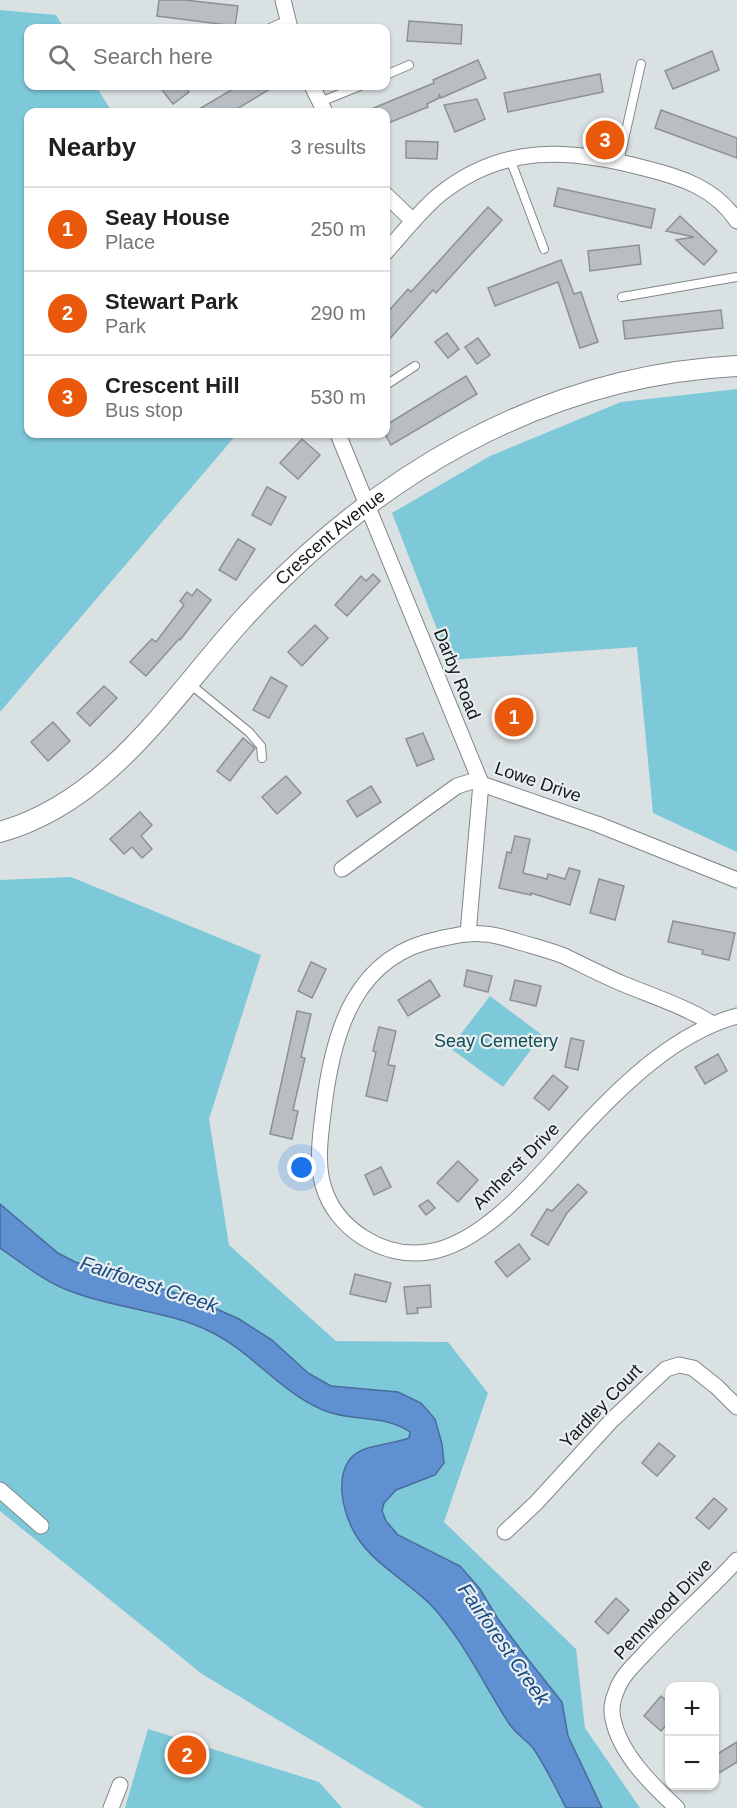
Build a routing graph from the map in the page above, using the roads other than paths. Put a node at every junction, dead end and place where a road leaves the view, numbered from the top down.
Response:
1 (283, 0) edge
2 (289, 24) edge
3 (641, 64) dead end
4 (409, 65) dead end
5 (390, 73) edge
6 (314, 90) edge
7 (353, 90) edge
8 (322, 107) edge
9 (510, 159) junction
10 (619, 162) junction
11 (390, 199) edge
12 (413, 221) junction
13 (737, 221) edge
14 (390, 247) edge
15 (544, 249) dead end
16 (737, 277) edge
17 (621, 297) dead end
18 (415, 366) dead end
19 (737, 366) edge
20 (390, 382) edge
21 (340, 438) edge
22 (367, 505) junction
23 (189, 684) junction
24 (262, 758) dead end
25 (481, 783) junction
26 (0, 832) edge
27 (342, 869) dead end
28 (737, 880) edge
29 (468, 934) junction
30 (737, 1016) edge
31 (713, 1024) junction
32 (737, 1407) edge
33 (0, 1491) edge
34 (42, 1526) dead end
35 (505, 1532) dead end
36 (737, 1560) edge
37 (120, 1785) dead end
38 (111, 1808) edge
39 (677, 1808) edge

1 - 2 street
3 - 10 lane
4 - 5 lane
6 - 8 street
7 - 8 lane
9 - 10 street
9 - 12 street
9 - 15 lane
10 - 13 street
11 - 12 street
12 - 14 street
16 - 17 lane
18 - 20 lane
19 - 22 street, Crescent Avenue
21 - 22 street, Darby Road
22 - 23 street, Crescent Avenue
22 - 25 street, Darby Road
23 - 24 lane
23 - 26 street, Crescent Avenue
25 - 27 street, Lowe Drive
25 - 28 street, Lowe Drive
25 - 29 street, Darby Road
29 - 31 street, Amherst Drive
29 - 31 street, Amherst Drive
30 - 31 street, Amherst Drive
32 - 35 street, Yardley Court
33 - 34 street
36 - 39 street, Pennwood Drive
37 - 38 street

